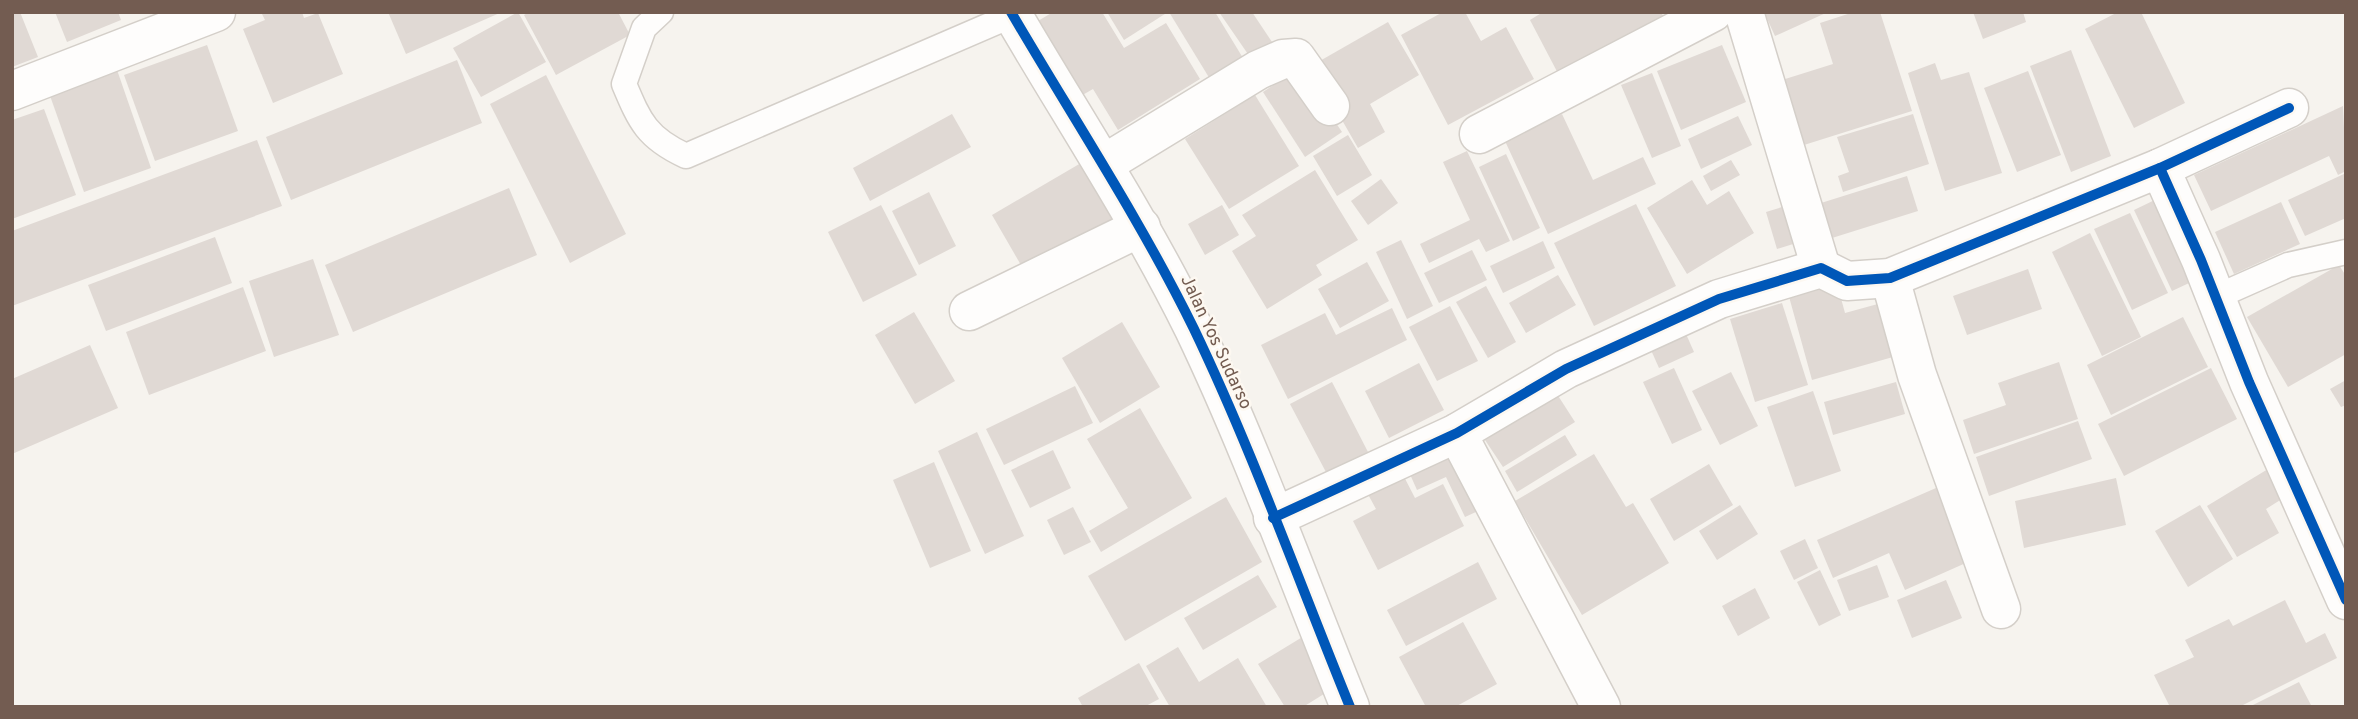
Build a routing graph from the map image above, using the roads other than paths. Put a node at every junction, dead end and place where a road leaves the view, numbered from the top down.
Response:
1 (216, 12) edge
2 (661, 12) edge
3 (1713, 12) edge
4 (1744, 12) edge
5 (1014, 13) edge
6 (12, 91) edge
7 (1330, 106) dead end
8 (2289, 108) dead end
9 (1479, 134) dead end
10 (1104, 164) junction
11 (2160, 169) junction
12 (1141, 227) junction
13 (2346, 252) edge
14 (1821, 268) junction
15 (1890, 278) junction
16 (2216, 297) junction
17 (969, 311) dead end
18 (1457, 433) junction
19 (1273, 518) junction
20 (2346, 600) edge
21 (2001, 609) dead end
22 (1350, 707) edge
23 (1601, 707) edge

1 - 6 street
2 - 5 lane
3 - 9 street
4 - 14 street
5 - 10 street, Jalan Yos Sudarso
7 - 10 street
8 - 11 street
10 - 12 street, Jalan Yos Sudarso
11 - 15 street
11 - 16 street
12 - 17 street
12 - 19 street, Jalan Yos Sudarso
13 - 16 lane
14 - 15 street
14 - 18 street
15 - 21 street
16 - 20 street
18 - 19 street
18 - 23 street
19 - 22 street, Jalan Yos Sudarso

